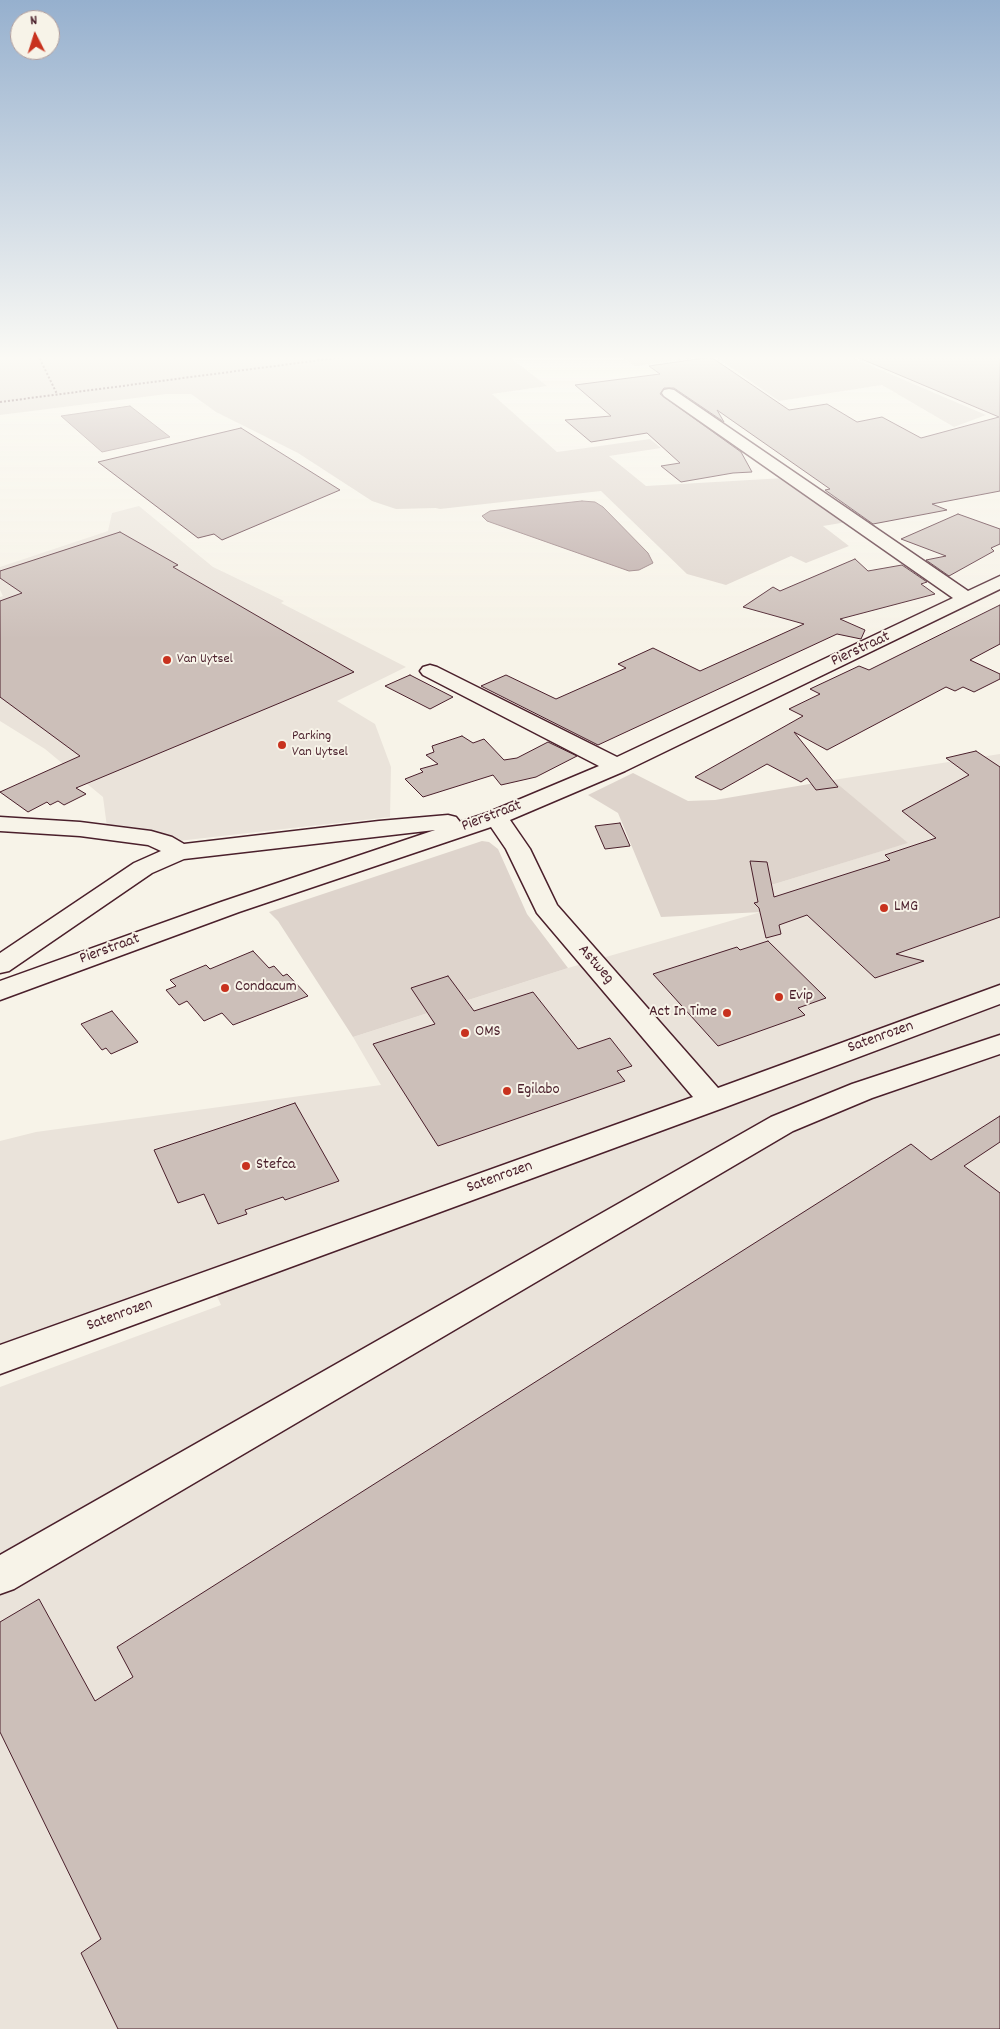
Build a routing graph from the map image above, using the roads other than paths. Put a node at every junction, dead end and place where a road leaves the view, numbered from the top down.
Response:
1 (751, 450) edge
2 (1000, 582) edge
3 (967, 599) junction
4 (430, 671) dead end
5 (617, 766) junction
6 (495, 818) junction
7 (0, 824) edge
8 (179, 852) junction
9 (0, 965) edge
10 (0, 991) edge
11 (1000, 994) edge
12 (1000, 1044) edge
13 (713, 1101) junction
14 (0, 1360) edge
15 (0, 1576) edge

1 - 3 street
2 - 3 street, Pierstraat
3 - 5 street, Pierstraat
4 - 5 street
5 - 6 street, Pierstraat
6 - 8 street
6 - 10 street, Pierstraat
6 - 13 street, Astweg
7 - 8 street
8 - 9 street
11 - 13 street, Satenrozen
12 - 15 street
13 - 14 street, Satenrozen

